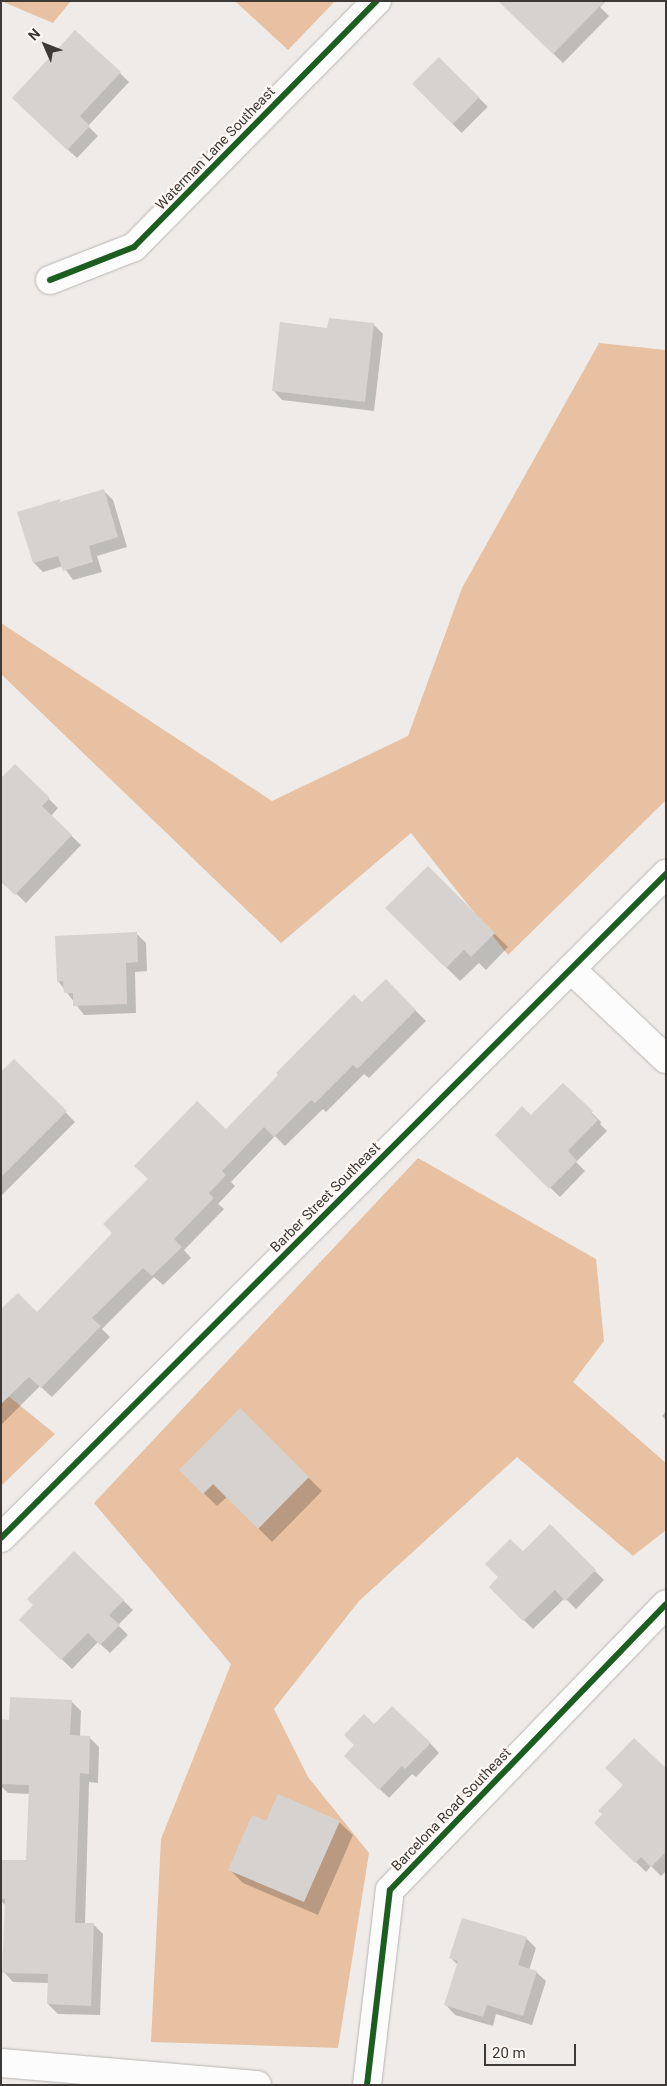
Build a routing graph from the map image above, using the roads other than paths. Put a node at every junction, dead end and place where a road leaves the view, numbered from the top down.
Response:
1 (377, 1) edge
2 (50, 280) dead end
3 (666, 874) edge
4 (571, 969) junction
5 (666, 1059) edge
6 (1, 1538) edge
7 (666, 1604) edge
8 (1, 2063) edge
9 (257, 2085) edge
10 (367, 2085) edge

1 - 2 street, Waterman Lane Southeast
3 - 4 street, Barber Street Southeast
4 - 5 street
4 - 6 street, Barber Street Southeast
7 - 10 street, Barcelona Road Southeast
8 - 9 street

